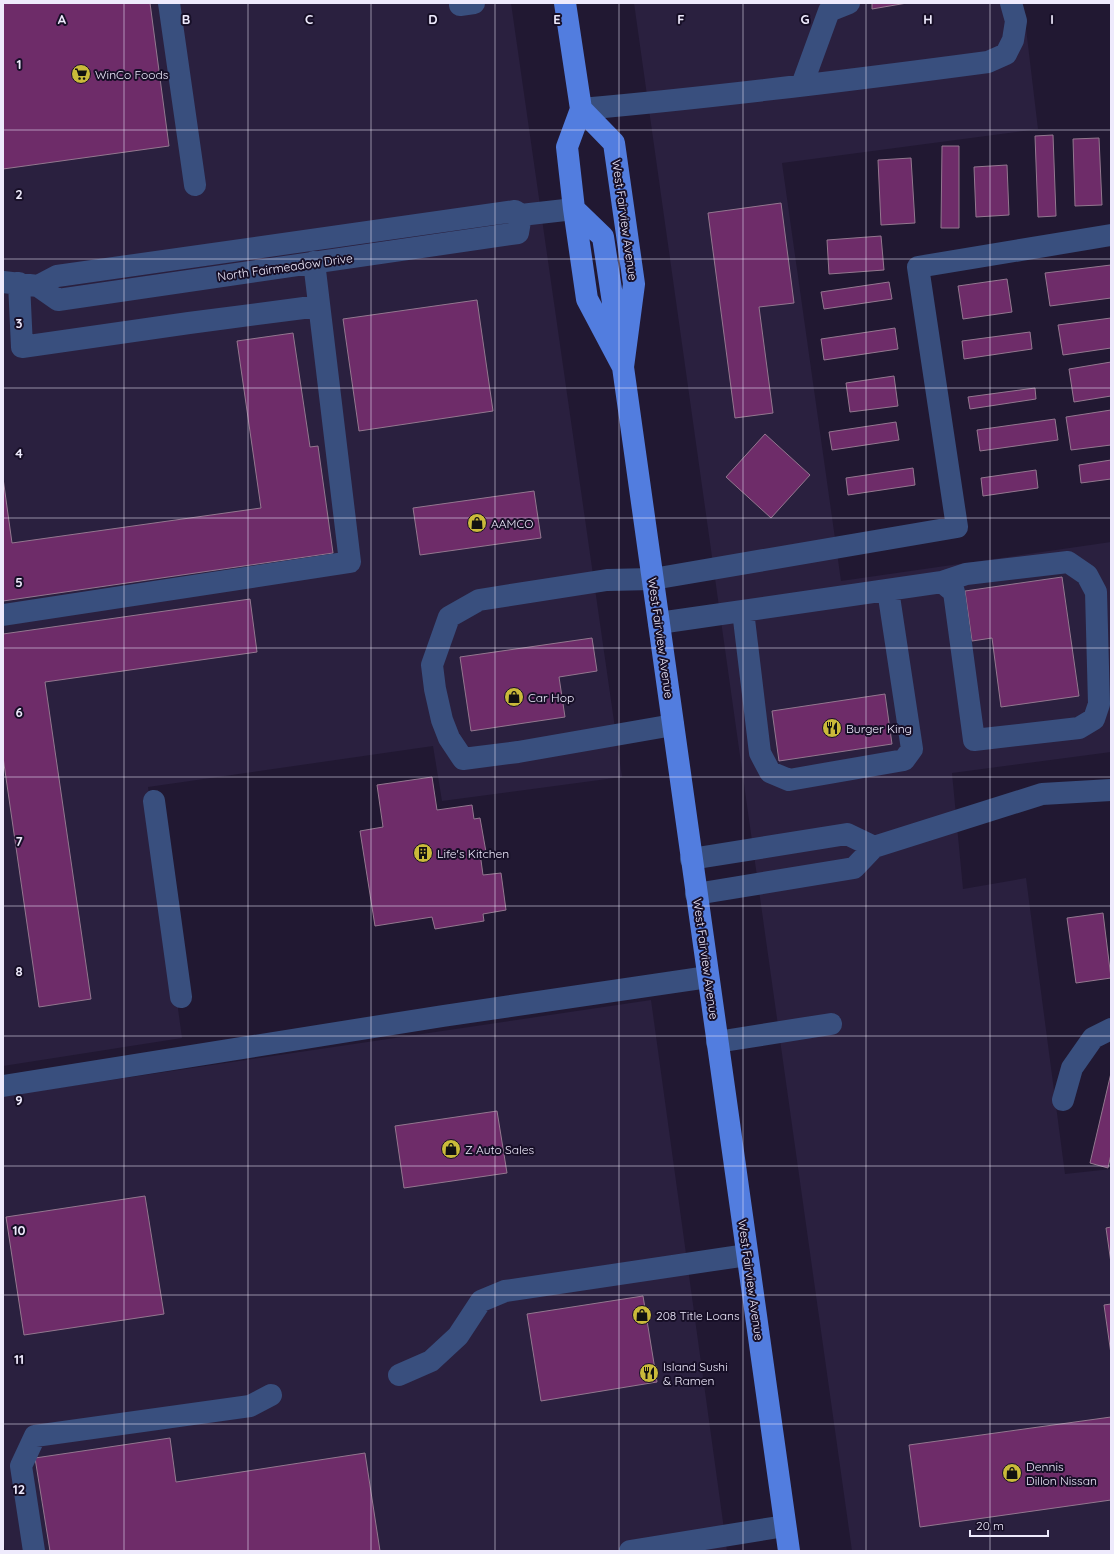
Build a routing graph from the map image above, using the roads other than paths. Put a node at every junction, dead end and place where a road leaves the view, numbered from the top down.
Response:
1 (169, 3) edge
2 (565, 3) edge
3 (849, 3) edge
4 (1011, 3) edge
5 (828, 7) edge
6 (802, 85) junction
7 (581, 109) junction
8 (195, 185) dead end
9 (574, 209) junction
10 (521, 214) junction
11 (1111, 234) edge
12 (314, 262) junction
13 (20, 284) edge
14 (319, 306) junction
15 (623, 367) junction
16 (653, 579) junction
17 (942, 582) junction
18 (888, 590) junction
19 (743, 611) junction
20 (3, 615) edge
21 (659, 622) junction
22 (673, 725) junction
23 (1111, 790) edge
24 (154, 801) dead end
25 (874, 847) junction
26 (692, 859) junction
27 (696, 894) junction
28 (708, 977) junction
29 (181, 997) dead end
30 (831, 1024) dead end
31 (1111, 1029) edge
32 (717, 1042) junction
33 (3, 1086) edge
34 (1063, 1100) dead end
35 (747, 1256) junction
36 (399, 1375) dead end
37 (271, 1395) dead end
38 (785, 1526) junction
39 (34, 1551) edge
40 (630, 1551) edge
41 (789, 1551) edge

1 - 8 street
2 - 7 main road, West Fairview Avenue
3 - 5 street
4 - 6 street
5 - 6 street
6 - 7 street
7 - 9 main road, West Fairview Avenue
7 - 15 main road, West Fairview Avenue
9 - 10 street, North Fairmeadow Drive
9 - 15 main road, West Fairview Avenue
10 - 12 street, North Fairmeadow Drive
10 - 13 street, North Fairmeadow Drive
11 - 16 street
12 - 13 street, North Fairmeadow Drive
12 - 14 street
13 - 14 street
14 - 20 street
15 - 16 main road, West Fairview Avenue
16 - 21 main road, West Fairview Avenue
16 - 22 street
17 - 17 street
17 - 18 street
18 - 19 street
18 - 19 street
19 - 21 street
21 - 22 main road, West Fairview Avenue
22 - 26 main road, West Fairview Avenue
23 - 25 street
24 - 29 street
25 - 26 street
25 - 27 street
26 - 27 main road, West Fairview Avenue
27 - 28 main road, West Fairview Avenue
28 - 32 main road, West Fairview Avenue
28 - 33 street
30 - 32 street
31 - 34 street
32 - 35 main road, West Fairview Avenue
35 - 36 street
35 - 38 main road, West Fairview Avenue
37 - 39 street
38 - 40 street
38 - 41 main road, West Fairview Avenue

